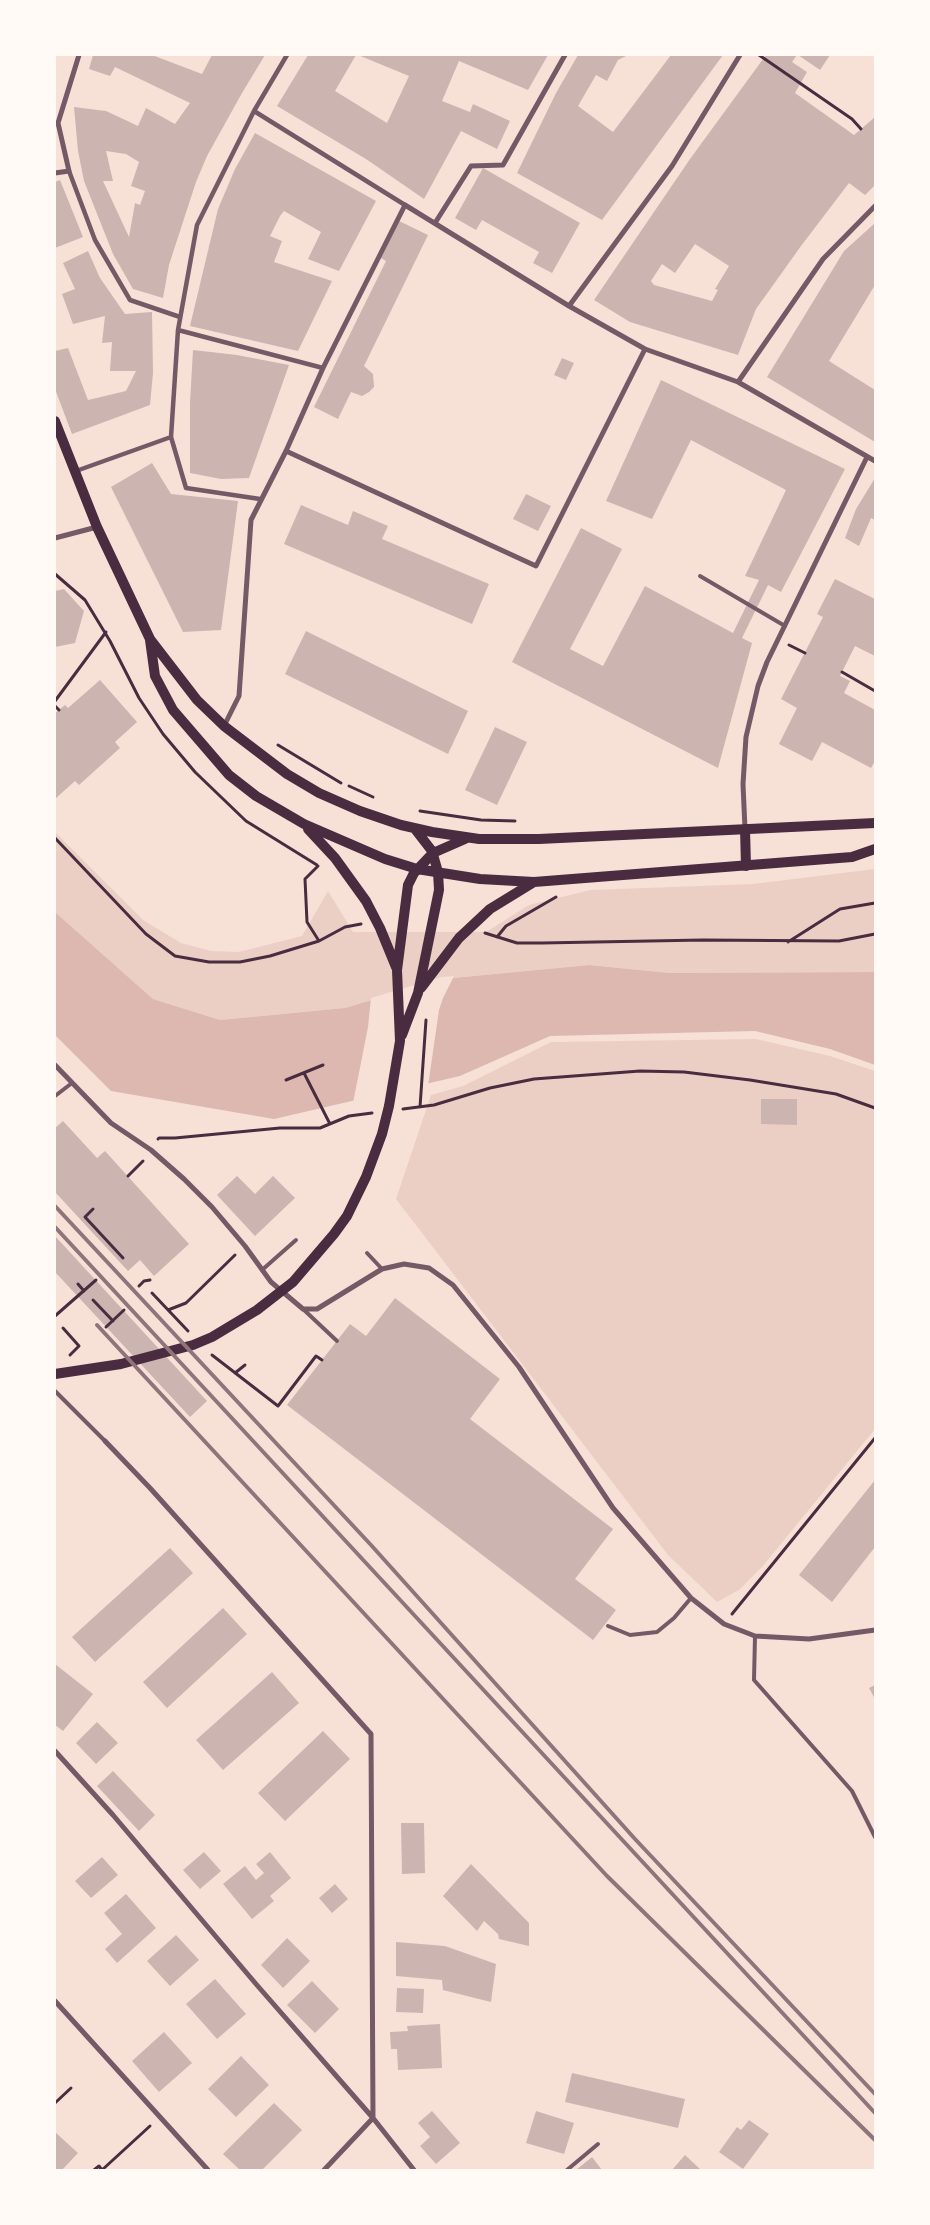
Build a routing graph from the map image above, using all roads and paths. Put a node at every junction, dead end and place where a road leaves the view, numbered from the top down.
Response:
1 (79, 55) edge
2 (287, 55) edge
3 (565, 55) edge
4 (740, 55) edge
5 (759, 55) edge
6 (254, 111) junction
7 (861, 129) dead end
8 (69, 171) junction
9 (55, 173) edge
10 (405, 205) junction
11 (875, 206) edge
12 (435, 223) junction
13 (568, 306) junction
14 (180, 317) junction
15 (178, 330) junction
16 (645, 349) junction
17 (323, 368) junction
18 (738, 382) junction
19 (55, 421) edge
20 (171, 437) junction
21 (286, 451) junction
22 (867, 457) junction
23 (875, 461) edge
24 (74, 471) junction
25 (260, 499) junction
26 (97, 527) junction
27 (55, 538) edge
28 (700, 576) dead end
29 (785, 626) junction
30 (106, 632) dead end
31 (150, 639) junction
32 (842, 672) dead end
33 (875, 691) edge
34 (55, 701) edge
35 (55, 706) edge
36 (59, 710) dead end
37 (224, 726) junction
38 (274, 742) dead end
39 (374, 797) dead end
40 (419, 811) dead end
41 (517, 821) dead end
42 (875, 823) edge
43 (304, 824) junction
44 (415, 829) junction
45 (744, 829) junction
46 (468, 838) junction
47 (875, 849) edge
48 (433, 854) junction
49 (746, 866) junction
50 (417, 868) junction
51 (322, 870) dead end
52 (438, 872) junction
53 (534, 882) junction
54 (560, 895) dead end
55 (875, 903) edge
56 (497, 937) dead end
57 (318, 941) dead end
58 (787, 942) dead end
59 (397, 970) junction
60 (418, 993) junction
61 (426, 1017) dead end
62 (400, 1041) junction
63 (55, 1065) edge
64 (323, 1065) dead end
65 (304, 1073) junction
66 (286, 1080) dead end
67 (72, 1083) junction
68 (55, 1096) edge
69 (420, 1107) junction
70 (875, 1108) edge
71 (394, 1110) dead end
72 (376, 1113) dead end
73 (330, 1124) junction
74 (150, 1150) junction
75 (128, 1176) dead end
76 (93, 1209) dead end
77 (296, 1240) dead end
78 (245, 1246) junction
79 (367, 1253) dead end
80 (123, 1258) dead end
81 (382, 1269) junction
82 (262, 1270) junction
83 (96, 1280) dead end
84 (150, 1280) dead end
85 (78, 1284) dead end
86 (139, 1286) dead end
87 (84, 1291) junction
88 (152, 1293) dead end
89 (93, 1300) dead end
90 (303, 1309) junction
91 (124, 1310) dead end
92 (168, 1310) junction
93 (55, 1316) edge
94 (113, 1320) junction
95 (106, 1327) dead end
96 (63, 1328) dead end
97 (192, 1335) dead end
98 (336, 1341) dead end
99 (77, 1344) dead end
100 (210, 1354) dead end
101 (322, 1360) dead end
102 (245, 1365) dead end
103 (235, 1372) junction
104 (55, 1374) edge
105 (55, 1391) edge
106 (875, 1438) edge
107 (104, 1441) joint
108 (691, 1598) junction
109 (724, 1624) junction
110 (608, 1626) dead end
111 (875, 1630) edge
112 (755, 1636) junction
113 (55, 1751) edge
114 (57, 1757) edge
115 (875, 1837) edge
116 (55, 2001) edge
117 (71, 2088) dead end
118 (55, 2103) edge
119 (160, 2117) junction
120 (373, 2118) junction
121 (598, 2144) dead end
122 (94, 2170) edge
123 (208, 2170) edge
124 (324, 2170) edge
125 (414, 2170) edge
126 (567, 2170) edge

1 - 8 street
2 - 6 street
3 - 12 street
4 - 13 street
5 - 7 path
6 - 10 street
6 - 14 street
8 - 9 street
8 - 14 street
10 - 12 street
10 - 17 street
11 - 18 street
12 - 13 street
13 - 16 street
14 - 15 street
15 - 17 street
15 - 20 street
16 - 18 street
16 - 21 street
17 - 21 street
18 - 22 street
19 - 24 main road
20 - 24 street
20 - 25 street
21 - 25 street
22 - 23 street
22 - 29 street
24 - 26 main road
25 - 37 street
26 - 27 street
26 - 31 main road
28 - 29 lane
29 - 45 street
30 - 34 path
31 - 37 main road
31 - 43 main road
32 - 33 path
35 - 36 path
37 - 44 main road
38 - 39 path
40 - 41 path
42 - 45 main road
43 - 50 main road
43 - 59 main road
44 - 46 main road
44 - 48 main road
45 - 46 main road
45 - 49 main road
46 - 48 main road
47 - 49 main road
48 - 50 main road
48 - 52 main road
49 - 53 main road
50 - 52 main road
50 - 59 main road
51 - 57 path
52 - 53 main road
52 - 60 main road
53 - 60 main road
54 - 56 path
55 - 58 path
59 - 62 main road
60 - 62 main road
61 - 69 path
62 - 104 main road
63 - 67 street
64 - 65 path
65 - 66 path
65 - 73 path
67 - 68 lane
67 - 74 street
69 - 70 path
69 - 71 path
72 - 73 path
73 - 74 path
74 - 75 path
74 - 78 street
76 - 80 path
77 - 82 lane
78 - 82 street
78 - 92 path
79 - 81 lane
81 - 90 street
81 - 108 street
82 - 90 street
83 - 87 path
84 - 86 path
85 - 87 path
87 - 93 path
88 - 92 path
89 - 94 path
90 - 98 lane
91 - 94 path
92 - 97 path
94 - 95 path
96 - 99 path
100 - 103 path
101 - 103 path
102 - 103 path
105 - 107 lane
106 - 109 path
107 - 120 street
108 - 109 street
108 - 110 lane
109 - 112 street
111 - 112 street
112 - 115 lane
113 - 114 street
114 - 120 street
116 - 119 street
117 - 118 path
119 - 122 path
119 - 123 street
120 - 124 street
120 - 125 street
121 - 126 lane

